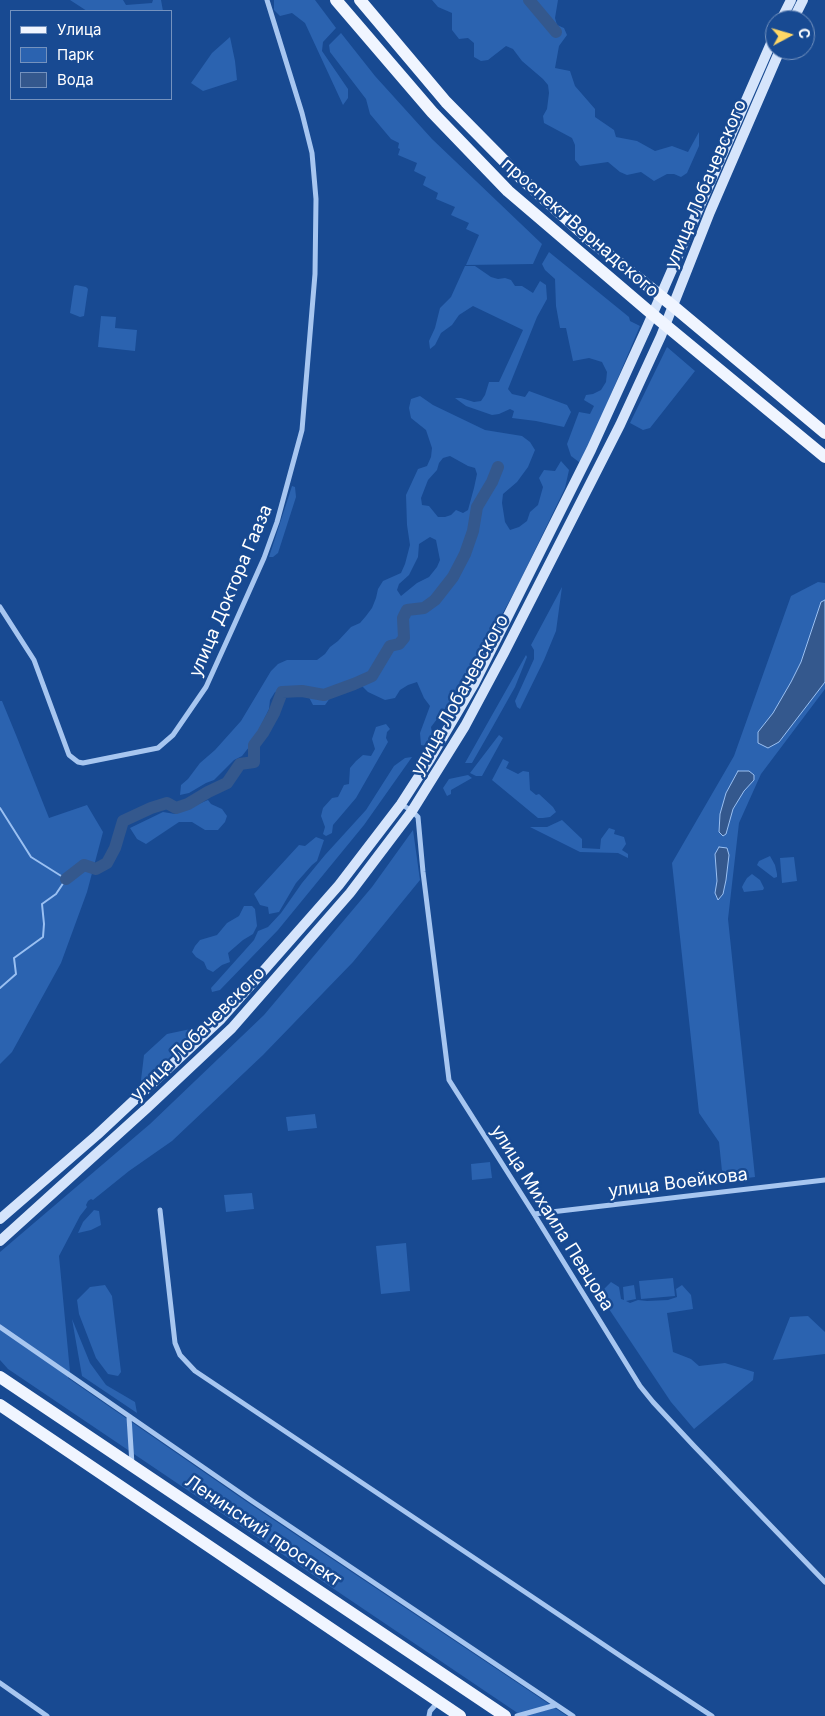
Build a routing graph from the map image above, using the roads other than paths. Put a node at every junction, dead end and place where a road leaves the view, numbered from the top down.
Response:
1 (267, 0) edge
2 (336, 0) edge
3 (360, 0) edge
4 (765, 57) edge
5 (776, 60) edge
6 (660, 296) junction
7 (673, 306) junction
8 (652, 314) junction
9 (666, 324) junction
10 (825, 433) edge
11 (825, 458) edge
12 (0, 607) edge
13 (401, 804) junction
14 (412, 810) junction
15 (825, 1180) edge
16 (160, 1210) dead end
17 (534, 1214) junction
18 (0, 1219) edge
19 (0, 1241) edge
20 (0, 1327) edge
21 (0, 1377) edge
22 (0, 1405) edge
23 (129, 1417) junction
24 (132, 1464) junction
25 (825, 1582) edge
26 (0, 1683) edge
27 (439, 1702) junction
28 (556, 1705) junction
29 (47, 1716) edge
30 (429, 1716) edge
31 (460, 1716) edge
32 (505, 1716) edge
33 (517, 1716) edge
34 (573, 1716) edge
35 (712, 1716) edge

1 - 12 street, улица Доктора Гааза
2 - 8 main road, проспект Вернадского
3 - 6 main road, проспект Вернадского
4 - 6 main road, улица Лобачевского
5 - 7 main road, улица Лобачевского
6 - 7 main road, проспект Вернадского
6 - 8 main road, улица Лобачевского
7 - 9 main road, улица Лобачевского
7 - 10 main road, проспект Вернадского
8 - 9 main road, проспект Вернадского
8 - 13 main road, улица Лобачевского
9 - 11 main road, проспект Вернадского
9 - 14 main road, улица Лобачевского
13 - 14 street
13 - 18 main road, улица Лобачевского
14 - 17 street, улица Михаила Певцова
14 - 19 main road, улица Лобачевского
15 - 17 street, улица Воейкова
16 - 35 street
17 - 25 street, улица Михаила Певцова
20 - 23 street
21 - 24 main road, Ленинский проспект
22 - 27 main road
23 - 24 street
23 - 28 street
24 - 32 main road, Ленинский проспект
26 - 29 street
27 - 30 street
27 - 31 main road
28 - 33 street
28 - 34 street

